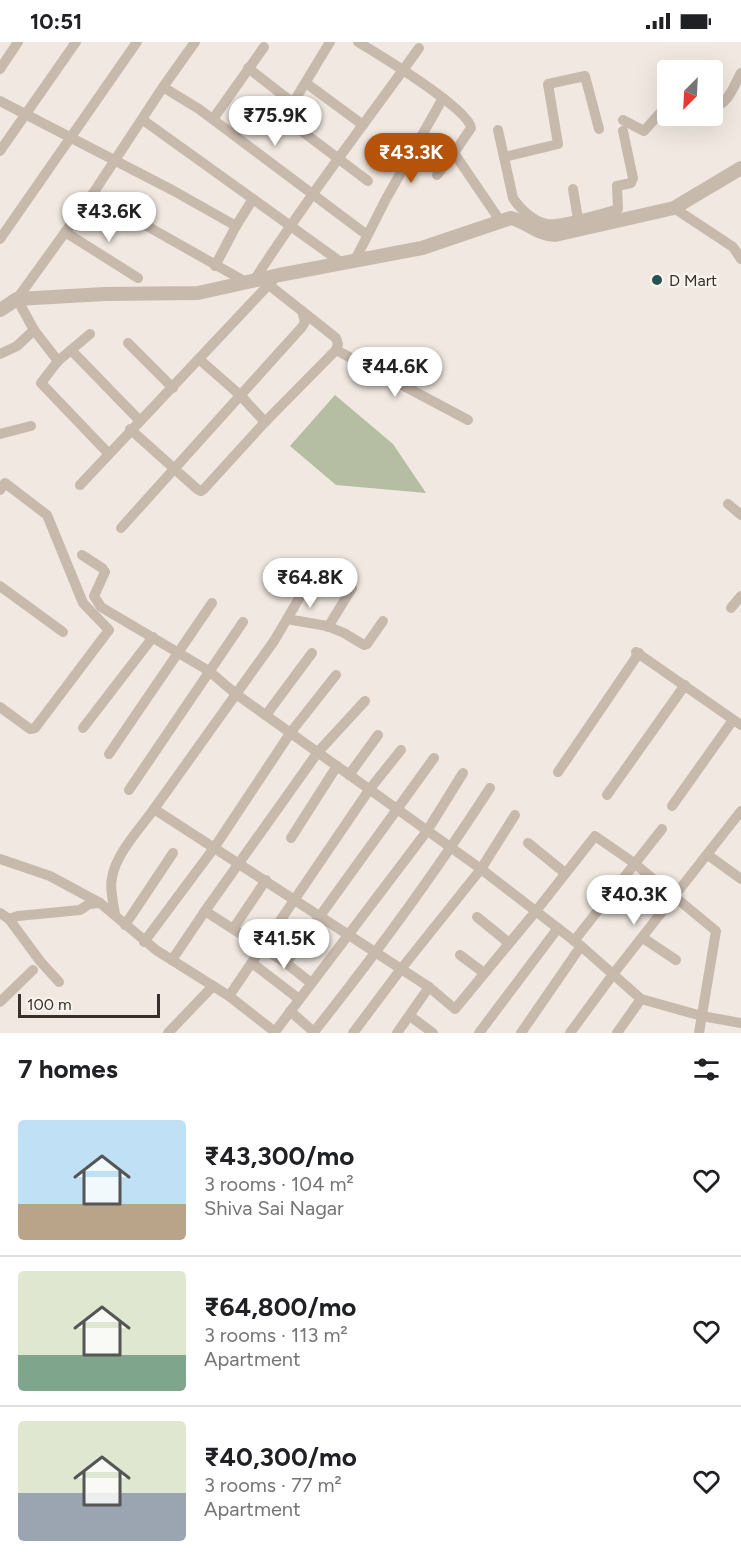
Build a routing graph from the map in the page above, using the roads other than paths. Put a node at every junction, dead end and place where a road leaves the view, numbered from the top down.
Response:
1 (18, 42) edge
2 (76, 42) edge
3 (137, 42) edge
4 (195, 42) edge
5 (330, 42) edge
6 (358, 42) edge
7 (264, 47) dead end
8 (419, 48) dead end
9 (248, 68) junction
10 (0, 69) edge
11 (403, 70) junction
12 (741, 73) edge
13 (306, 83) junction
14 (163, 87) junction
15 (443, 98) junction
16 (0, 101) edge
17 (723, 104) edge
18 (26, 113) junction
19 (657, 116) edge
20 (213, 119) junction
21 (143, 120) junction
22 (623, 120) dead end
23 (363, 125) junction
24 (299, 129) dead end
25 (599, 129) dead end
26 (498, 130) dead end
27 (623, 131) dead end
28 (70, 138) junction
29 (0, 151) edge
30 (454, 153) junction
31 (504, 158) junction
32 (340, 159) junction
33 (114, 160) junction
34 (741, 168) edge
35 (437, 175) dead end
36 (368, 181) dead end
37 (573, 189) dead end
38 (313, 194) junction
39 (92, 195) junction
40 (254, 199) junction
41 (674, 208) junction
42 (501, 222) junction
43 (579, 223) junction
44 (290, 225) junction
45 (236, 226) junction
46 (65, 232) junction
47 (367, 235) junction
48 (0, 239) edge
49 (741, 259) edge
50 (349, 261) junction
51 (215, 266) junction
52 (138, 278) dead end
53 (274, 280) junction
54 (249, 282) junction
55 (17, 299) junction
56 (0, 310) edge
57 (302, 311) junction
58 (34, 330) junction
59 (90, 334) dead end
60 (128, 343) dead end
61 (71, 350) junction
62 (336, 350) junction
63 (0, 354) edge
64 (200, 360) junction
65 (58, 361) junction
66 (173, 388) junction
67 (240, 395) junction
68 (139, 420) junction
69 (468, 420) dead end
70 (265, 422) junction
71 (31, 426) dead end
72 (130, 429) junction
73 (0, 434) edge
74 (108, 453) junction
75 (175, 470) junction
76 (80, 485) dead end
77 (0, 490) edge
78 (728, 504) dead end
79 (741, 514) edge
80 (121, 528) dead end
81 (82, 555) dead end
82 (308, 583) dead end
83 (0, 586) edge
84 (352, 588) dead end
85 (741, 596) edge
86 (212, 603) dead end
87 (731, 608) dead end
88 (286, 620) junction
89 (383, 621) dead end
90 (243, 622) dead end
91 (328, 627) junction
92 (63, 632) dead end
93 (153, 637) junction
94 (179, 653) junction
95 (312, 653) dead end
96 (209, 671) junction
97 (336, 675) dead end
98 (685, 685) junction
99 (236, 694) junction
100 (365, 701) dead end
101 (0, 707) edge
102 (267, 715) junction
103 (737, 723) edge
104 (83, 728) dead end
105 (291, 732) junction
106 (378, 735) dead end
107 (401, 750) dead end
108 (318, 752) junction
109 (109, 754) dead end
110 (434, 758) dead end
111 (337, 766) junction
112 (558, 772) dead end
113 (463, 773) dead end
114 (349, 775) junction
115 (490, 788) dead end
116 (129, 790) dead end
117 (369, 790) junction
118 (607, 795) dead end
119 (672, 806) dead end
120 (154, 809) junction
121 (398, 810) junction
122 (741, 811) edge
123 (515, 815) dead end
124 (662, 829) dead end
125 (428, 831) junction
126 (291, 838) dead end
127 (528, 843) dead end
128 (214, 848) junction
129 (452, 848) junction
130 (173, 853) dead end
131 (708, 855) junction
132 (0, 859) edge
133 (239, 862) junction
134 (634, 863) junction
135 (481, 869) junction
136 (565, 873) junction
137 (741, 879) edge
138 (266, 880) junction
139 (295, 898) junction
140 (675, 898) junction
141 (100, 903) junction
142 (204, 911) junction
143 (536, 911) junction
144 (115, 915) junction
145 (320, 915) junction
146 (4, 916) edge
147 (477, 917) dead end
148 (125, 925) junction
149 (558, 928) junction
150 (233, 929) junction
151 (274, 930) junction
152 (348, 935) junction
153 (643, 938) junction
154 (144, 942) junction
155 (509, 943) junction
156 (578, 943) junction
157 (299, 946) junction
158 (261, 947) junction
159 (377, 953) junction
160 (460, 955) dead end
161 (172, 960) junction
162 (675, 960) dead end
163 (252, 963) junction
164 (286, 963) junction
165 (401, 969) junction
166 (33, 970) dead end
167 (484, 973) junction
168 (614, 973) junction
169 (59, 982) dead end
170 (311, 983) junction
171 (213, 986) junction
172 (429, 987) junction
173 (229, 996) junction
174 (299, 999) junction
175 (641, 999) junction
176 (0, 1002) edge
177 (290, 1011) junction
178 (410, 1016) junction
179 (702, 1016) junction
180 (741, 1023) edge
181 (275, 1032) edge
182 (481, 1032) edge
183 (168, 1033) edge
184 (314, 1033) edge
185 (353, 1033) edge
186 (397, 1033) edge
187 (433, 1033) edge
188 (521, 1033) edge
189 (570, 1033) edge
190 (617, 1033) edge
191 (699, 1033) edge

1 - 10 street
2 - 18 street
3 - 28 street
4 - 14 street
5 - 13 street
6 - 11 street
7 - 9 street
8 - 11 street
9 - 13 street
9 - 20 street
11 - 15 street
11 - 23 street
12 - 17 street
13 - 23 street
14 - 20 street
14 - 21 street
15 - 30 street
15 - 47 street
16 - 18 street
18 - 28 street
18 - 29 street
19 - 22 street
20 - 38 street
21 - 33 street
21 - 40 street
23 - 32 street
24 - 32 street
25 - 31 street
26 - 31 street
27 - 43 street
28 - 33 street
28 - 48 street
30 - 35 street
30 - 42 street
31 - 43 street
32 - 36 street
32 - 38 street
33 - 39 street
33 - 45 street
34 - 41 street
37 - 43 street
38 - 44 street
38 - 47 street
39 - 46 street
39 - 51 street
40 - 44 street
40 - 45 street
41 - 43 street
41 - 49 street
42 - 43 street
42 - 50 street
44 - 50 street
44 - 54 street
45 - 51 street
46 - 52 street
46 - 55 street
47 - 50 street
50 - 53 street
51 - 54 street
53 - 54 street
53 - 57 street
53 - 64 street
54 - 55 street
55 - 56 street
55 - 58 street
57 - 62 street
57 - 67 street
58 - 63 street
58 - 65 street
59 - 61 street
60 - 66 street
61 - 65 street
61 - 68 street
62 - 69 street
62 - 70 street
64 - 66 street
64 - 67 street
65 - 74 street
66 - 68 street
67 - 70 street
67 - 75 street
68 - 72 street
70 - 75 street
71 - 73 street
72 - 74 street
72 - 75 street
74 - 76 street
75 - 80 street
77 - 101 street
78 - 79 street
81 - 93 street
82 - 88 street
83 - 92 street
84 - 91 street
85 - 87 street
86 - 94 street
88 - 91 street
88 - 99 street
89 - 91 street
90 - 96 street
93 - 94 street
93 - 104 street
94 - 96 street
94 - 109 street
95 - 102 street
96 - 99 street
96 - 116 street
97 - 105 street
98 - 103 street
98 - 112 street
98 - 118 street
99 - 102 street
99 - 120 street
100 - 108 street
102 - 105 street
103 - 119 street
105 - 108 street
105 - 128 street
106 - 114 street
107 - 117 street
108 - 111 street
108 - 133 street
110 - 121 street
111 - 114 street
111 - 126 street
113 - 125 street
114 - 117 street
115 - 129 street
117 - 121 street
117 - 139 street
120 - 128 street
120 - 144 street
121 - 125 street
121 - 145 street
122 - 131 street
123 - 135 street
124 - 134 street
125 - 129 street
125 - 152 street
127 - 136 street
128 - 133 street
128 - 154 street
129 - 135 street
129 - 159 street
130 - 148 street
131 - 137 street
131 - 140 street
132 - 141 street
133 - 138 street
133 - 142 street
134 - 136 street
134 - 140 street
134 - 156 street
135 - 143 street
135 - 165 street
136 - 143 street
138 - 139 street
138 - 150 street
139 - 145 street
139 - 151 street
140 - 153 street
140 - 179 street
141 - 144 street
141 - 146 street
142 - 150 street
142 - 161 street
143 - 149 street
143 - 155 street
144 - 148 street
145 - 152 street
145 - 157 street
146 - 169 street
147 - 155 street
148 - 154 street
149 - 156 street
149 - 182 street
150 - 158 street
151 - 157 street
151 - 158 street
152 - 159 street
152 - 170 street
153 - 162 street
153 - 168 street
154 - 161 street
155 - 167 street
156 - 168 street
156 - 188 street
157 - 164 street
158 - 163 street
158 - 164 street
159 - 165 street
159 - 184 street
160 - 167 street
161 - 171 street
163 - 173 street
163 - 174 street
164 - 170 street
165 - 172 street
165 - 185 street
166 - 176 street
167 - 172 street
168 - 175 street
168 - 189 street
170 - 174 street
171 - 173 street
171 - 183 street
172 - 178 street
173 - 181 street
174 - 177 street
175 - 179 street
175 - 190 street
177 - 181 street
177 - 184 street
178 - 186 street
178 - 187 street
179 - 180 street
179 - 191 street

